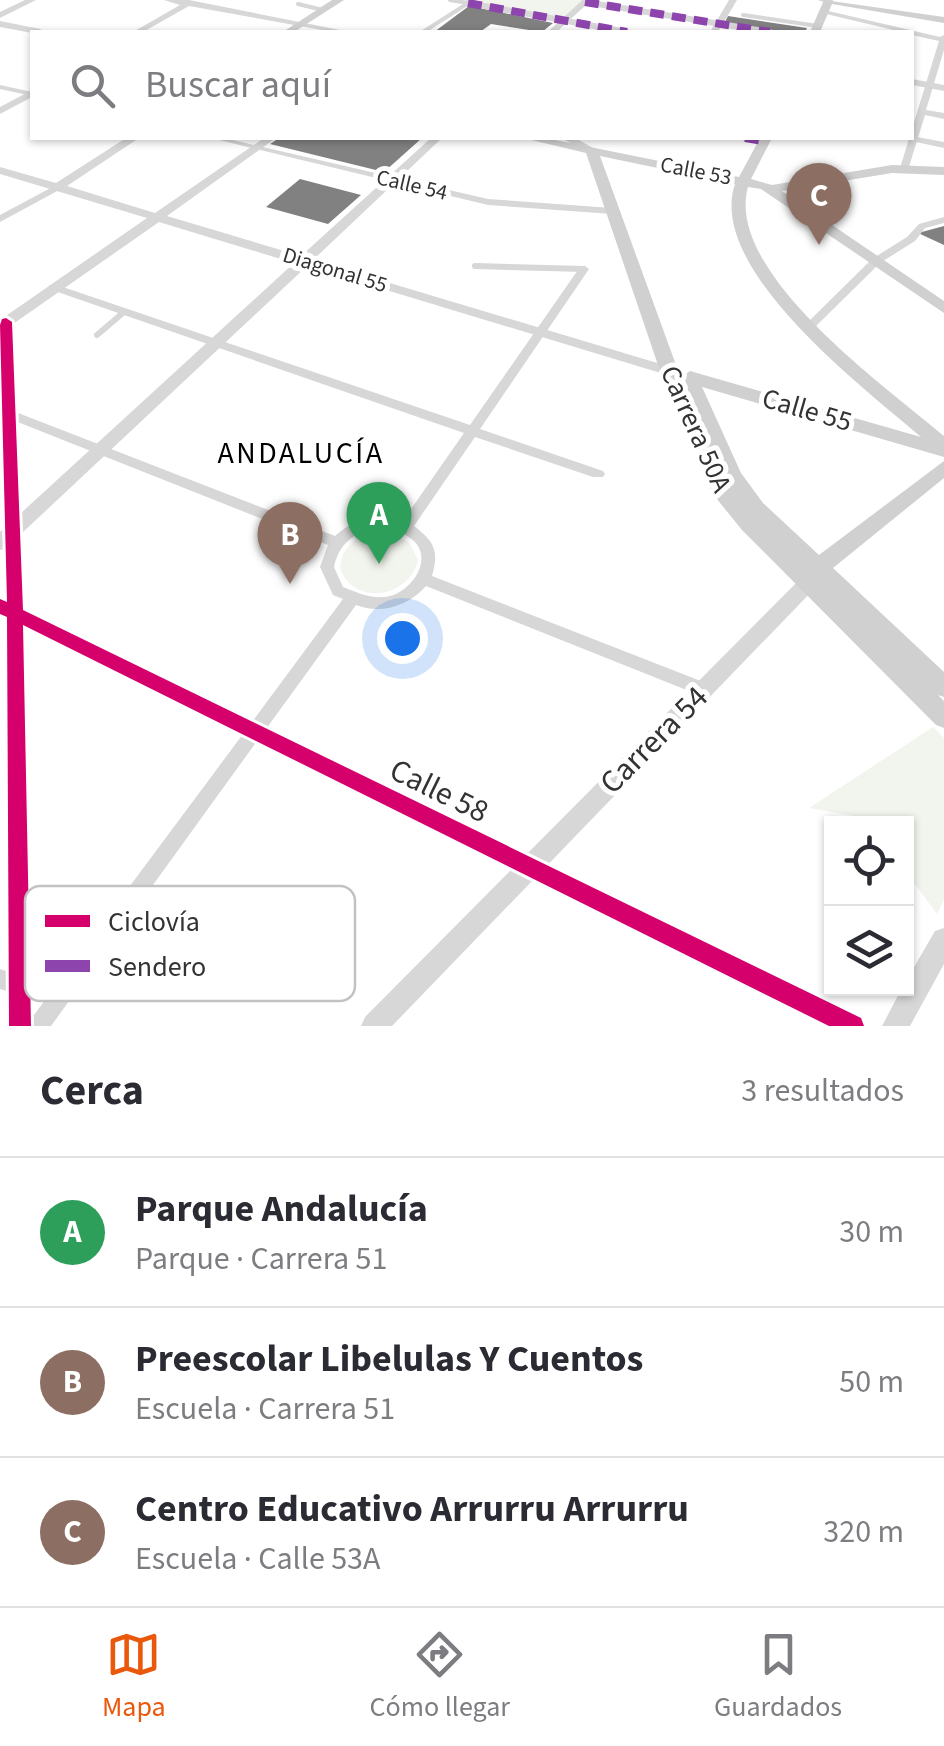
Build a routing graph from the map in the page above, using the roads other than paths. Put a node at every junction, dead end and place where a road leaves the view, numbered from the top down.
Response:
1 (32, 0) edge
2 (168, 0) edge
3 (339, 0) edge
4 (450, 0) edge
5 (732, 0) edge
6 (586, 1) edge
7 (191, 2) edge
8 (471, 2) edge
9 (826, 3) edge
10 (298, 4) dead end
11 (323, 10) junction
12 (0, 15) edge
13 (743, 15) dead end
14 (944, 20) edge
15 (564, 21) junction
16 (0, 24) edge
17 (301, 24) junction
18 (716, 28) edge
19 (817, 29) edge
20 (30, 30) edge
21 (141, 30) edge
22 (291, 30) edge
23 (334, 30) edge
24 (425, 30) edge
25 (554, 30) edge
26 (567, 30) edge
27 (615, 30) edge
28 (743, 30) edge
29 (944, 38) edge
30 (914, 82) edge
31 (0, 86) edge
32 (929, 86) junction
33 (944, 88) edge
34 (30, 94) edge
35 (30, 95) edge
36 (0, 111) edge
37 (922, 112) junction
38 (944, 116) edge
39 (914, 127) edge
40 (914, 139) edge
41 (130, 140) edge
42 (223, 140) edge
43 (269, 140) edge
44 (435, 140) edge
45 (539, 140) edge
46 (571, 140) edge
47 (764, 140) edge
48 (908, 140) edge
49 (944, 145) edge
50 (257, 148) junction
51 (590, 150) junction
52 (905, 168) junction
53 (0, 170) edge
54 (944, 171) edge
55 (392, 180) junction
56 (744, 180) junction
57 (58, 187) junction
58 (772, 190) junction
59 (612, 211) junction
60 (159, 217) junction
61 (0, 219) edge
62 (944, 220) edge
63 (305, 262) junction
64 (876, 262) junction
65 (475, 266) dead end
66 (584, 269) joint
67 (53, 287) junction
68 (944, 308) edge
69 (124, 312) junction
70 (3, 324) edge
71 (809, 327) junction
72 (540, 332) junction
73 (98, 334) dead end
74 (216, 344) junction
75 (669, 371) junction
76 (702, 380) junction
77 (8, 414) junction
78 (472, 431) junction
79 (944, 448) edge
80 (100, 450) junction
81 (944, 468) edge
82 (598, 474) dead end
83 (406, 527) junction
84 (7, 536) edge
85 (336, 542) junction
86 (815, 575) junction
87 (426, 580) junction
88 (351, 600) junction
89 (7, 609) edge
90 (944, 687) edge
91 (705, 690) junction
92 (944, 718) edge
93 (254, 731) junction
94 (528, 866) junction
95 (141, 886) edge
96 (944, 940) edge
97 (10, 982) edge
98 (56, 1001) edge
99 (20, 1026) edge
100 (38, 1026) edge
101 (374, 1026) edge
102 (853, 1026) edge
103 (894, 1026) edge

1 - 12 street
2 - 7 street
3 - 11 main road
4 - 8 lane
5 - 18 street
6 - 15 street
6 - 18 street
7 - 17 street
7 - 21 street
8 - 15 street
8 - 24 lane
9 - 14 main road
9 - 19 main road
9 - 29 street
10 - 11 lane
11 - 17 main road
13 - 19 lane
15 - 25 street
15 - 26 street
15 - 27 street
16 - 20 street
17 - 22 main road
17 - 23 street
18 - 28 street
29 - 32 street
30 - 32 street
31 - 34 street
32 - 33 street
32 - 37 street
35 - 36 street
37 - 38 street
37 - 39 street
40 - 49 street
41 - 57 street
42 - 50 street, Calle 54
43 - 50 street
44 - 55 street
45 - 51 main road, Calle 53
46 - 51 street
47 - 56 main road
48 - 52 street
50 - 55 street, Calle 54
50 - 60 street
51 - 56 main road, Calle 53
51 - 59 main road, Carrera 50A
52 - 54 main road
52 - 58 main road
53 - 57 street, Diagonal 55
55 - 59 street, Calle 54
55 - 63 street
56 - 58 main road, Calle 53
56 - 71 main road
57 - 60 street, Diagonal 55
57 - 61 street
58 - 64 main road
59 - 75 main road, Carrera 50A
60 - 63 street, Diagonal 55
60 - 67 street
62 - 64 street
63 - 72 street, Diagonal 55
63 - 74 street
64 - 68 main road
64 - 71 street
65 - 66 lane
66 - 72 street
67 - 69 street
67 - 70 street
69 - 73 lane
69 - 74 street
70 - 77 street
71 - 79 main road
72 - 75 street, Diagonal 55
72 - 78 street
74 - 78 street
74 - 80 street
75 - 76 main road, Calle 55
75 - 86 main road, Carrera 50A
76 - 79 main road, Calle 55
76 - 86 main road, Carrera 50A
77 - 80 street
77 - 84 street
78 - 82 street
78 - 83 street
80 - 84 street
80 - 85 street
81 - 86 main road, Carrera 54
83 - 85 street
83 - 87 street
84 - 89 street
85 - 88 street
86 - 90 main road, Carrera 50A
86 - 91 street, Carrera 54
86 - 92 main road, Carrera 50A
87 - 88 street
87 - 91 street
88 - 93 street
89 - 93 street, Calle 58
89 - 97 street
91 - 94 street, Carrera 54
93 - 94 street, Calle 58
93 - 95 street
94 - 101 street, Carrera 54
94 - 102 street, Calle 58
96 - 103 street
97 - 99 street
98 - 100 street

